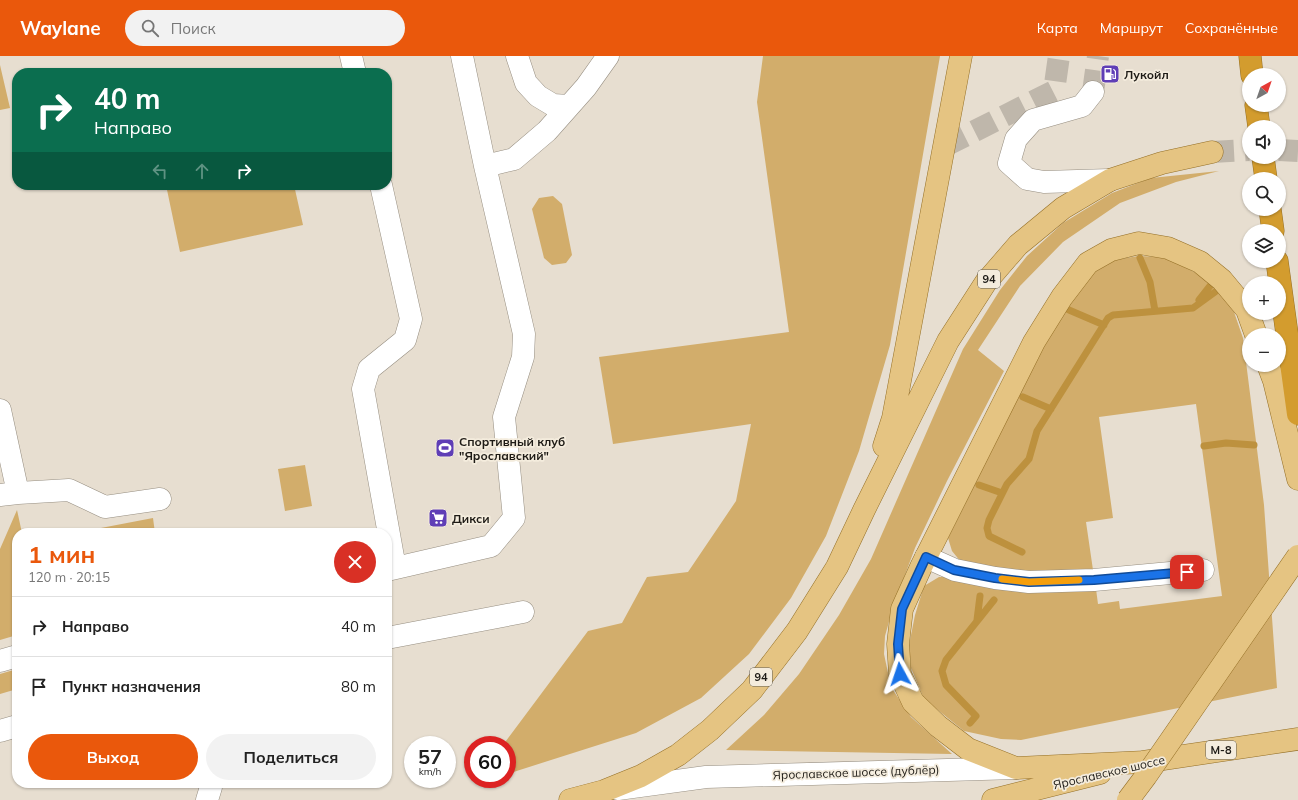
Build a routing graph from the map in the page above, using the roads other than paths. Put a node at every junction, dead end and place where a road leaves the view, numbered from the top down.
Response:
1 (352, 56) edge
2 (462, 56) edge
3 (518, 56) edge
4 (608, 56) edge
5 (961, 56) edge
6 (1250, 56) edge
7 (354, 68) edge
8 (1251, 68) edge
9 (1092, 92) tunnel mouth
10 (569, 106) junction
11 (1212, 152) tunnel mouth
12 (485, 166) junction
13 (1110, 180) junction
14 (382, 190) edge
15 (1278, 268) edge
16 (1253, 328) edge
17 (1271, 372) edge
18 (0, 410) edge
19 (1298, 414) edge
20 (1298, 479) edge
21 (9, 494) edge
22 (160, 499) dead end
23 (864, 510) junction
24 (385, 528) edge
25 (1298, 556) edge
26 (926, 557) junction
27 (392, 569) edge
28 (1203, 570) dead end
29 (523, 612) dead end
30 (392, 637) edge
31 (12, 657) edge
32 (0, 661) edge
33 (12, 727) edge
34 (0, 731) edge
35 (1298, 739) edge
36 (1145, 762) junction
37 (1016, 768) junction
38 (211, 788) edge
39 (604, 791) junction
40 (207, 800) edge
41 (570, 800) edge
42 (993, 800) edge
43 (1128, 800) edge

1 - 7 street
2 - 12 street
3 - 10 street
4 - 10 street
5 - 23 main road, 94
6 - 8 highway
9 - 13 street
10 - 12 street
11 - 13 main road, 94
12 - 27 street
13 - 23 main road, 94
14 - 24 street
15 - 19 highway
16 - 26 main road
17 - 20 main road
18 - 21 street
21 - 22 street
23 - 39 main road, 94
25 - 43 main road, bridge
26 - 28 street
26 - 37 main road
29 - 30 street
31 - 32 street
33 - 34 street
35 - 36 main road, Ярославское шоссе / М-8
36 - 37 main road, Ярославское шоссе (дублёр)
36 - 42 main road, Ярославское шоссе
37 - 39 street, Ярославское шоссе (дублёр)
38 - 40 street
39 - 41 main road, Ярославское шоссе (дублёр)

